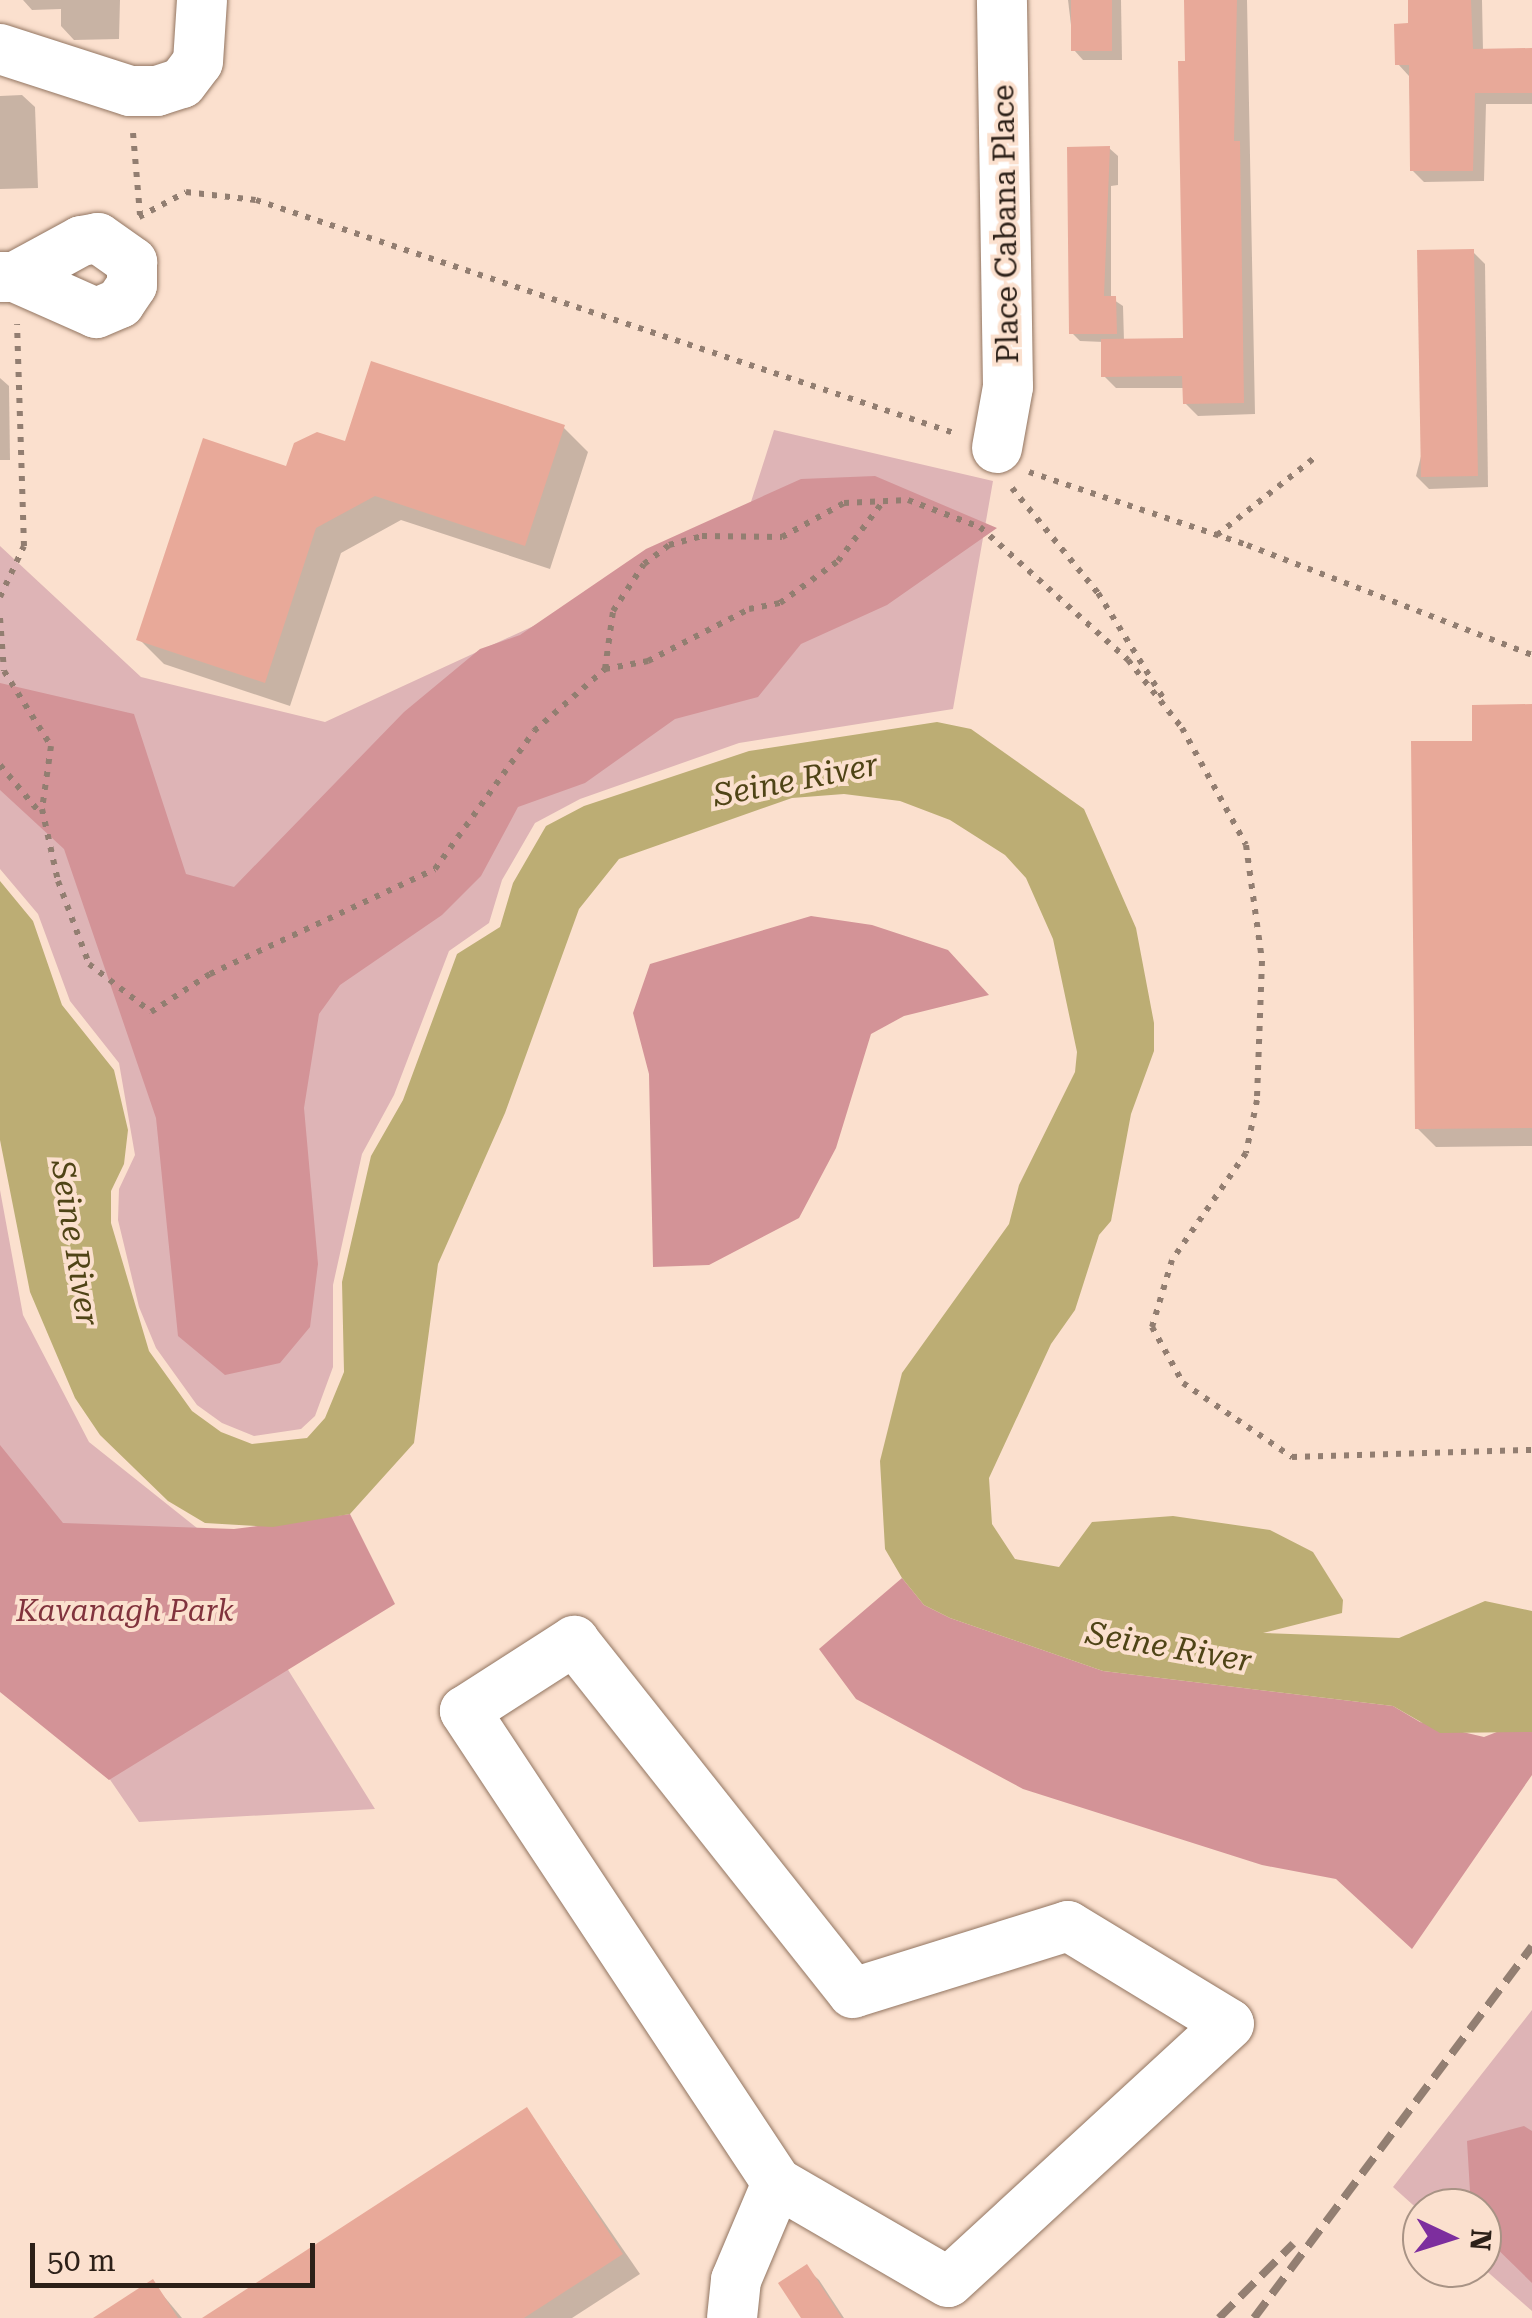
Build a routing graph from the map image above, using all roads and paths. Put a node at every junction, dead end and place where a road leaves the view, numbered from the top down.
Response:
1 (202, 0) edge
2 (1002, 0) edge
3 (0, 50) edge
4 (122, 88) junction
5 (119, 227) junction
6 (7, 277) edge
7 (997, 448) junction
8 (1318, 455) dead end
9 (884, 502) junction
10 (1216, 535) junction
11 (0, 597) edge
12 (0, 618) edge
13 (1532, 654) edge
14 (606, 670) junction
15 (1182, 728) junction
16 (0, 766) edge
17 (43, 816) junction
18 (1532, 1450) edge
19 (777, 2183) junction
20 (944, 2300) edge
21 (732, 2318) edge

1 - 4 street
2 - 7 street, Place Cabana Place
3 - 4 street
4 - 5 path
5 - 6 street
5 - 6 street
5 - 7 path
6 - 11 path
7 - 10 path
7 - 15 path
8 - 10 path
9 - 14 path
9 - 14 path
9 - 15 path
10 - 13 path
12 - 17 path
14 - 17 path
15 - 18 path
16 - 17 path
19 - 20 street
19 - 20 street
19 - 21 street

